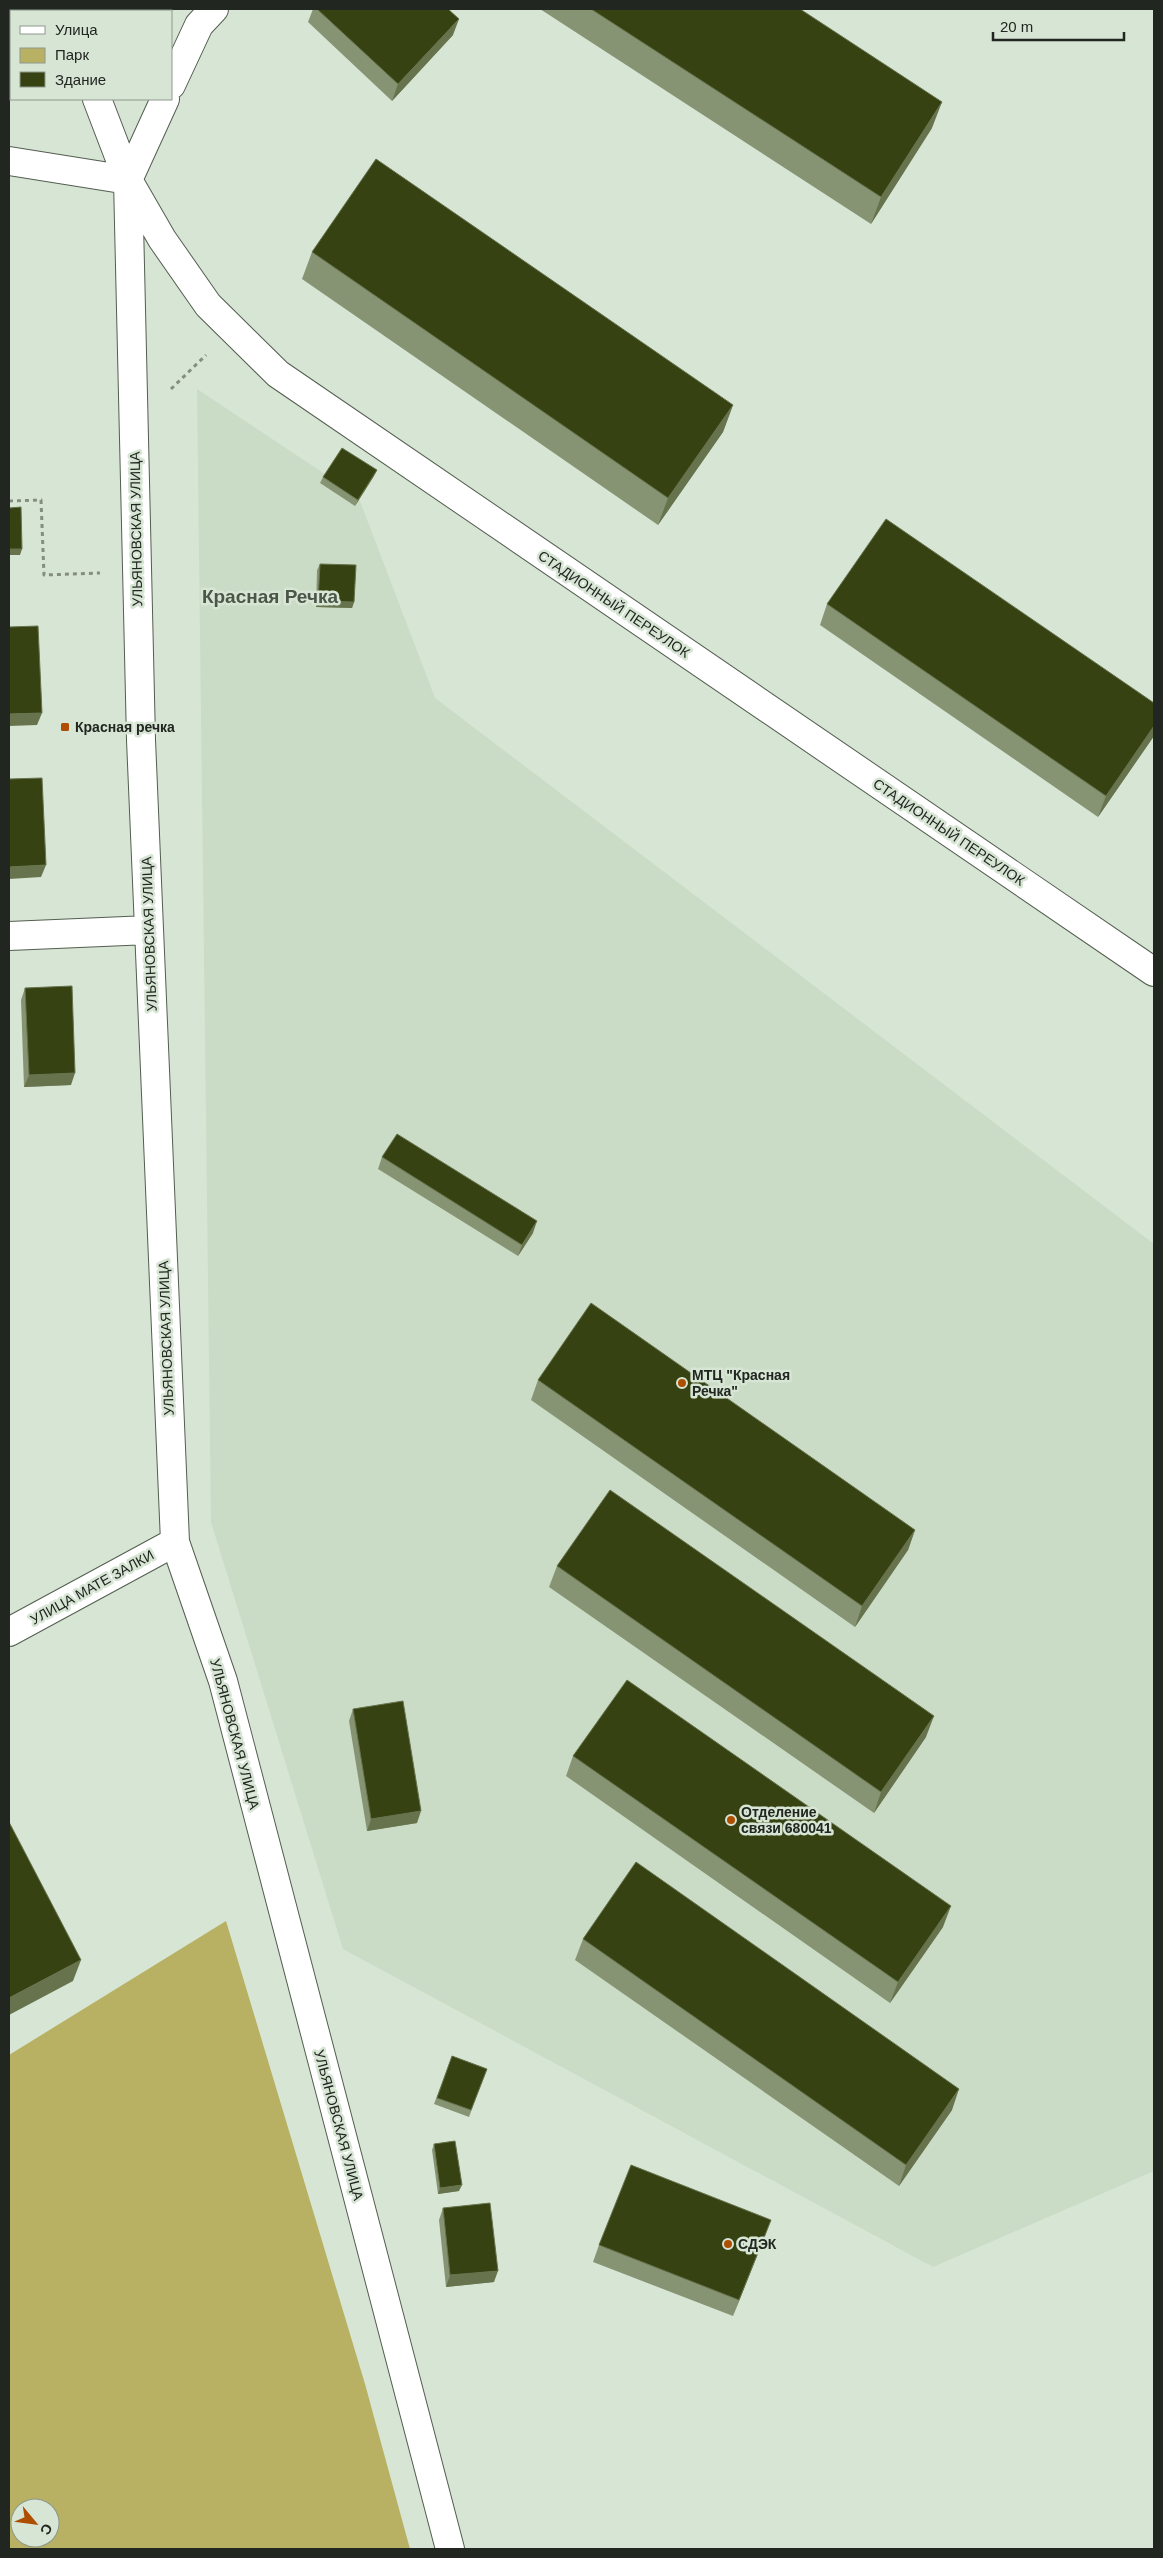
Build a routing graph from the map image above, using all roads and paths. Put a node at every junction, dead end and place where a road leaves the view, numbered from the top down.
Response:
1 (214, 9) edge
2 (172, 84) edge
3 (97, 100) edge
4 (165, 100) edge
5 (9, 161) edge
6 (128, 180) junction
7 (149, 930) junction
8 (9, 936) edge
9 (1154, 972) edge
10 (175, 1542) junction
11 (9, 1632) edge
12 (450, 2549) edge

1 - 2 street
3 - 6 street
4 - 6 street, УЛЬЯНОВСКАЯ УЛИЦА
5 - 6 street
6 - 7 street, УЛЬЯНОВСКАЯ УЛИЦА
6 - 9 street, СТАДИОННЫЙ ПЕРЕУЛОК
7 - 8 street
7 - 10 street, УЛЬЯНОВСКАЯ УЛИЦА
10 - 11 street, УЛИЦА МАТЕ ЗАЛКИ
10 - 12 street, УЛЬЯНОВСКАЯ УЛИЦА

